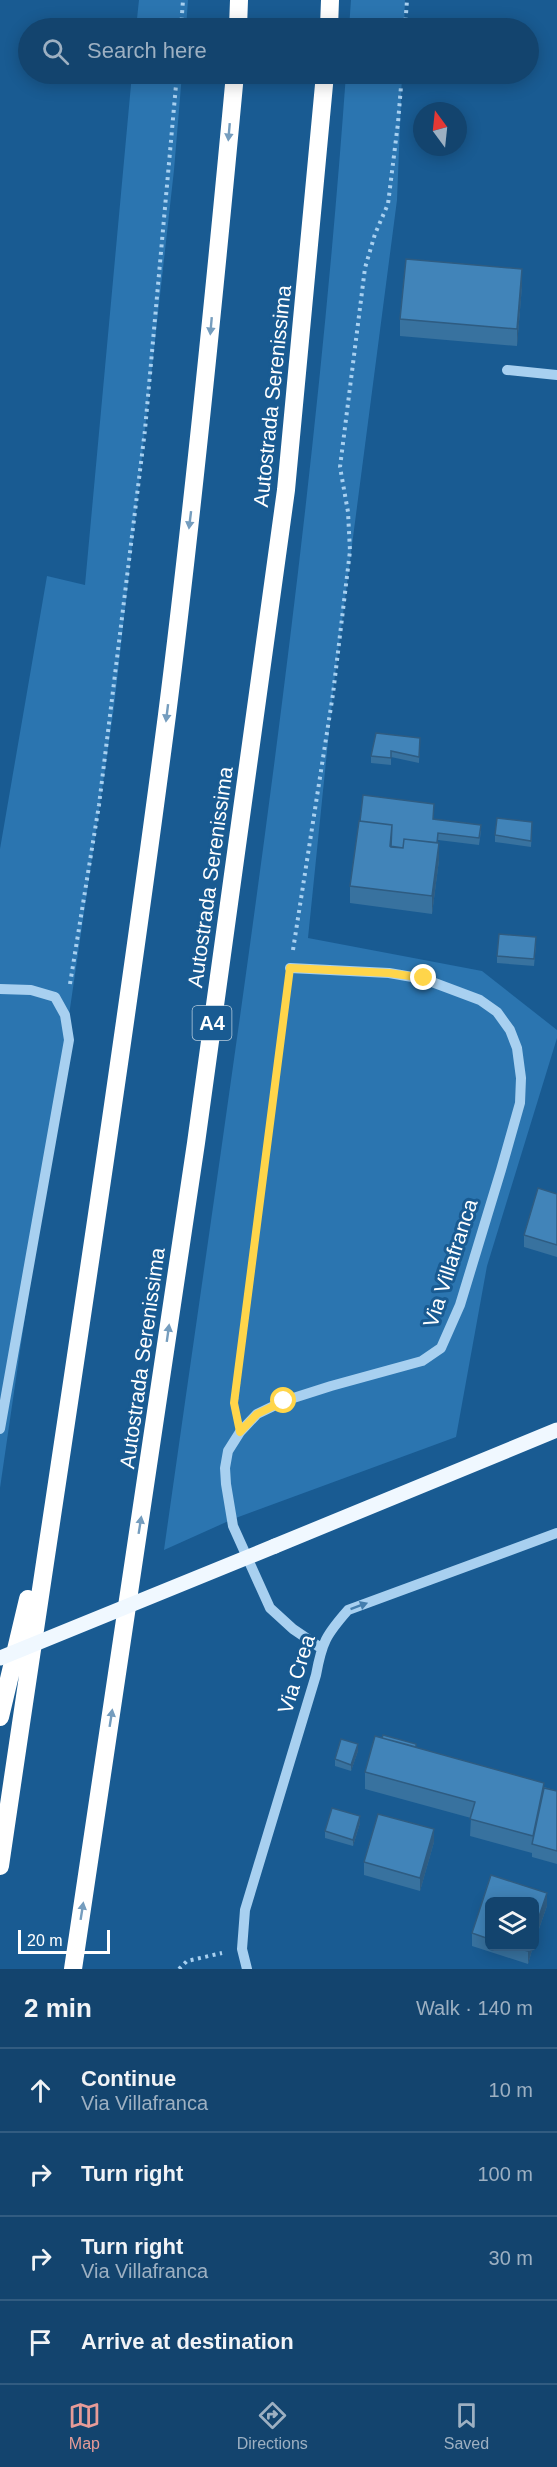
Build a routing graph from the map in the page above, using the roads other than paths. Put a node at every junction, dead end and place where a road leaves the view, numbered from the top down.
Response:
1 (239, 0) edge
2 (330, 0) edge
3 (238, 18) edge
4 (329, 18) edge
5 (234, 84) edge
6 (324, 84) edge
7 (507, 370) dead end
8 (557, 375) edge
9 (290, 968) road end
10 (0, 989) edge
11 (0, 1429) edge
12 (557, 1430) edge
13 (55, 1486) junction
14 (557, 1533) edge
15 (321, 1647) junction
16 (0, 1658) edge
17 (0, 1717) edge
18 (0, 1866) edge
19 (73, 1969) edge
20 (247, 1969) edge

1 - 3 highway
2 - 4 highway
5 -> 13 highway
19 -> 6 highway, Autostrada Serenissima / A4
7 - 8 street
9 - 15 street, Via Villafranca
10 - 11 street
12 - 16 main road, bridge
13 - 17 highway
13 - 18 highway
15 -> 14 street, Via Crea
15 - 20 street, Via Crea

